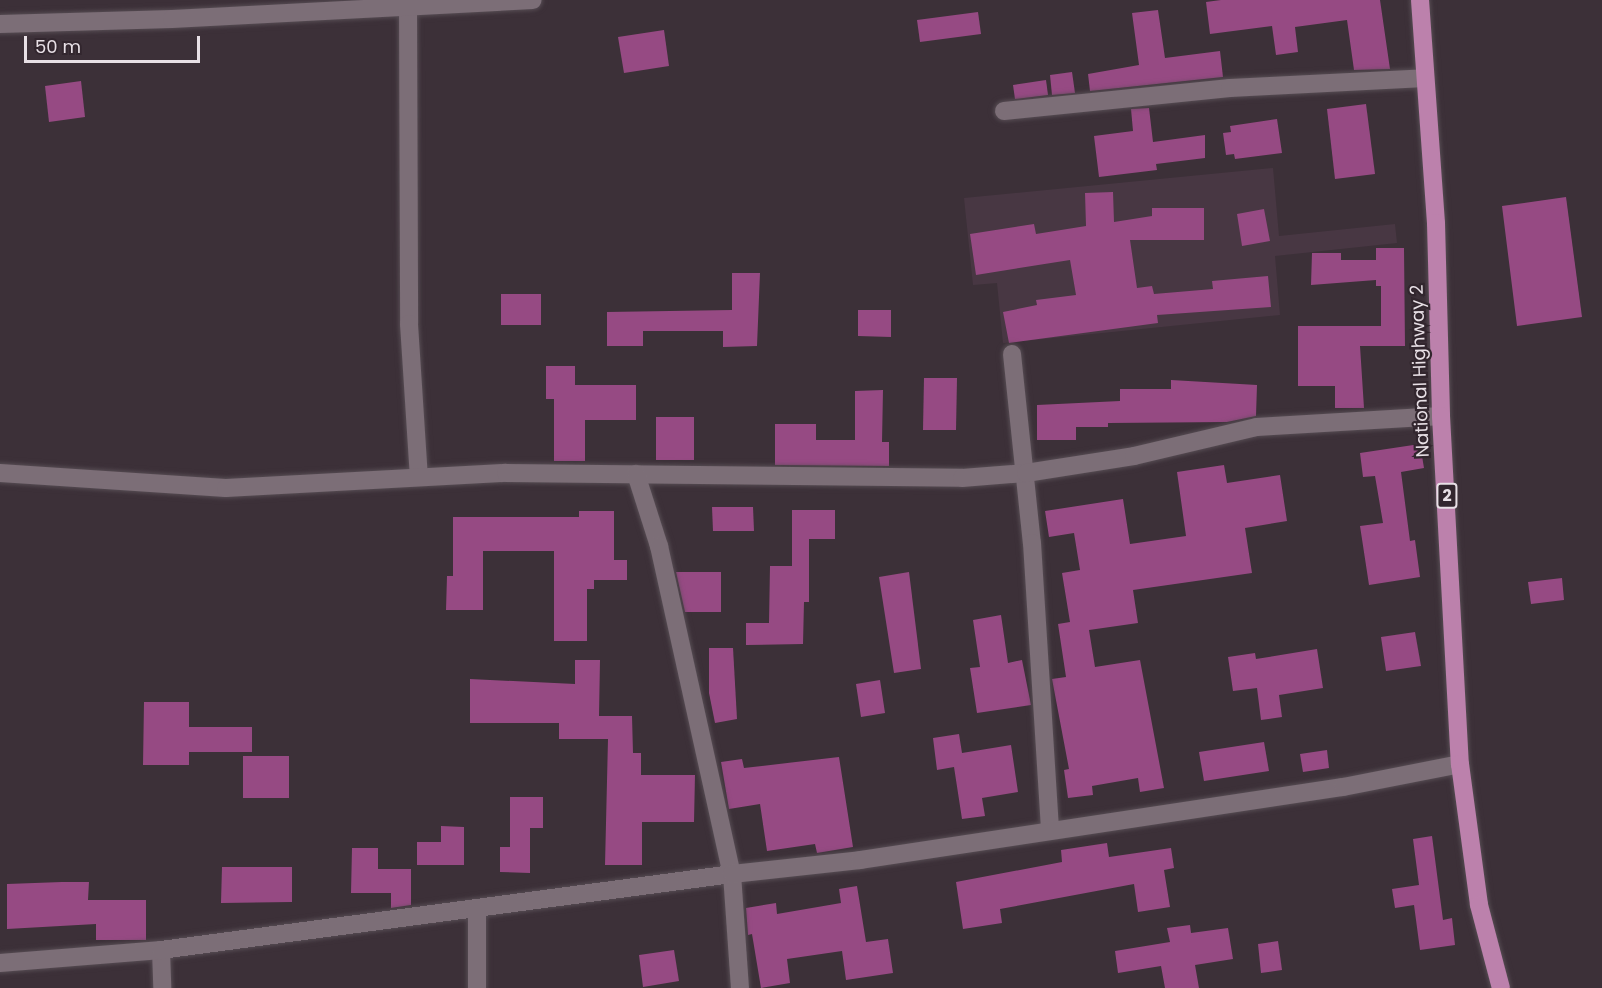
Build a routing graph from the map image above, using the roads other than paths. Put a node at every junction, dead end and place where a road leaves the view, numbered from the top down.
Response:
1 (532, 0) edge
2 (1420, 0) edge
3 (408, 4) edge
4 (0, 24) edge
5 (1425, 78) junction
6 (1004, 111) dead end
7 (1012, 354) dead end
8 (1441, 416) junction
9 (0, 473) edge
10 (1026, 473) junction
11 (636, 474) junction
12 (419, 477) junction
13 (1460, 764) junction
14 (1050, 830) junction
15 (732, 874) junction
16 (477, 909) junction
17 (161, 950) junction
18 (0, 963) edge
19 (162, 988) edge
20 (477, 988) edge
21 (740, 988) edge
22 (1501, 988) edge

1 - 3 street
2 - 5 highway, National Highway 2 / 2
3 - 4 street
3 - 12 street
5 - 6 street
5 - 8 highway, National Highway 2 / 2
7 - 10 street
8 - 10 street
8 - 13 highway, National Highway 2 / 2
9 - 12 street
10 - 11 street
10 - 14 street
11 - 12 street
11 - 15 street
13 - 14 street
13 - 22 highway, National Highway 2 / 2
14 - 15 street
15 - 16 street
15 - 21 street
16 - 17 street
16 - 20 street
17 - 18 street
17 - 19 street

